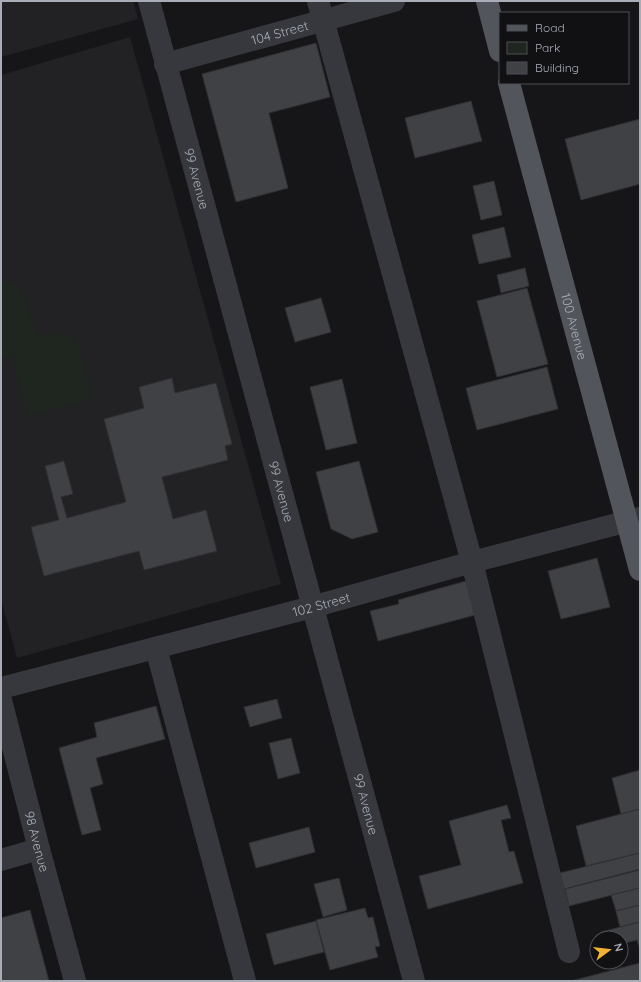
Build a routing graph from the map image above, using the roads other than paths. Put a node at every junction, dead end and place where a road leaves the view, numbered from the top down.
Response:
1 (149, 1) edge
2 (394, 1) edge
3 (487, 1) edge
4 (320, 11) edge
5 (499, 47) edge
6 (165, 64) junction
7 (509, 84) edge
8 (634, 520) edge
9 (472, 562) junction
10 (640, 570) edge
11 (312, 607) junction
12 (156, 648) junction
13 (1, 688) edge
14 (1, 700) edge
15 (39, 849) junction
16 (1, 860) edge
17 (569, 952) dead end
18 (76, 981) edge
19 (245, 981) edge
20 (414, 981) edge

1 - 6 street, 99 Avenue
2 - 4 street, 104 Street
3 - 5 main road
4 - 6 street, 104 Street
4 - 9 street
6 - 11 street, 99 Avenue
7 - 8 main road, 100 Avenue
8 - 9 street, 102 Street
8 - 10 main road, 100 Avenue
9 - 11 street, 102 Street
9 - 17 street
11 - 12 street, 102 Street
11 - 20 street, 99 Avenue
12 - 13 street, 102 Street
12 - 19 street
14 - 15 street, 98 Avenue
15 - 16 street
15 - 18 street, 98 Avenue

